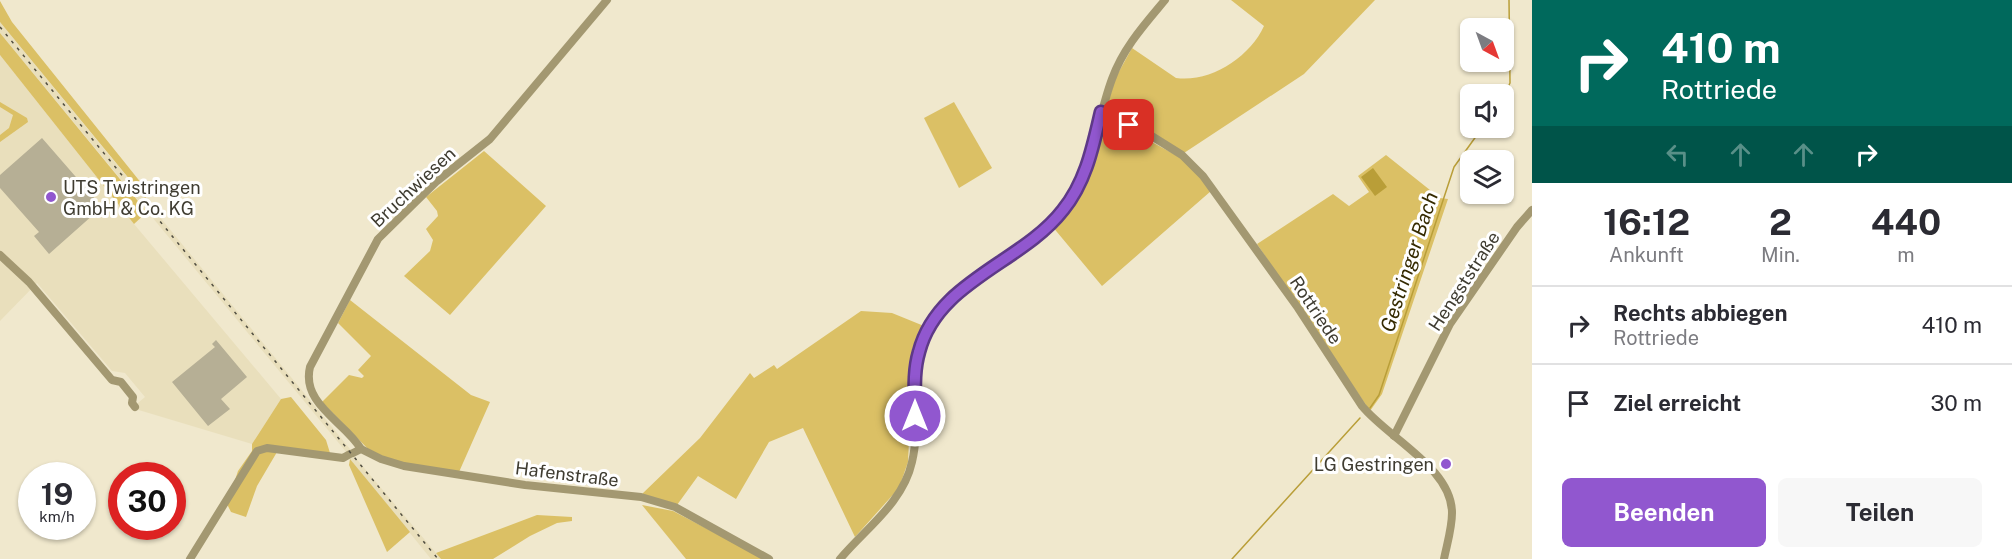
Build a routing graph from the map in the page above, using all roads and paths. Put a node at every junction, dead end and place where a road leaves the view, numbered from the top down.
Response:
1 (607, 0) edge
2 (1165, 0) edge
3 (1101, 112) junction
4 (1532, 210) edge
5 (0, 255) edge
6 (135, 407) dead end
7 (1394, 436) junction
8 (362, 448) junction
9 (190, 559) edge
10 (769, 559) edge
11 (840, 559) edge
12 (1444, 559) edge

1 - 8 street, Bruchwiesen
2 - 3 street
3 - 7 street, Rottriede
3 - 11 street
4 - 7 street, Hengststraße
5 - 6 street
7 - 12 street, Rottriede
8 - 9 street
8 - 10 street, Hafenstraße

